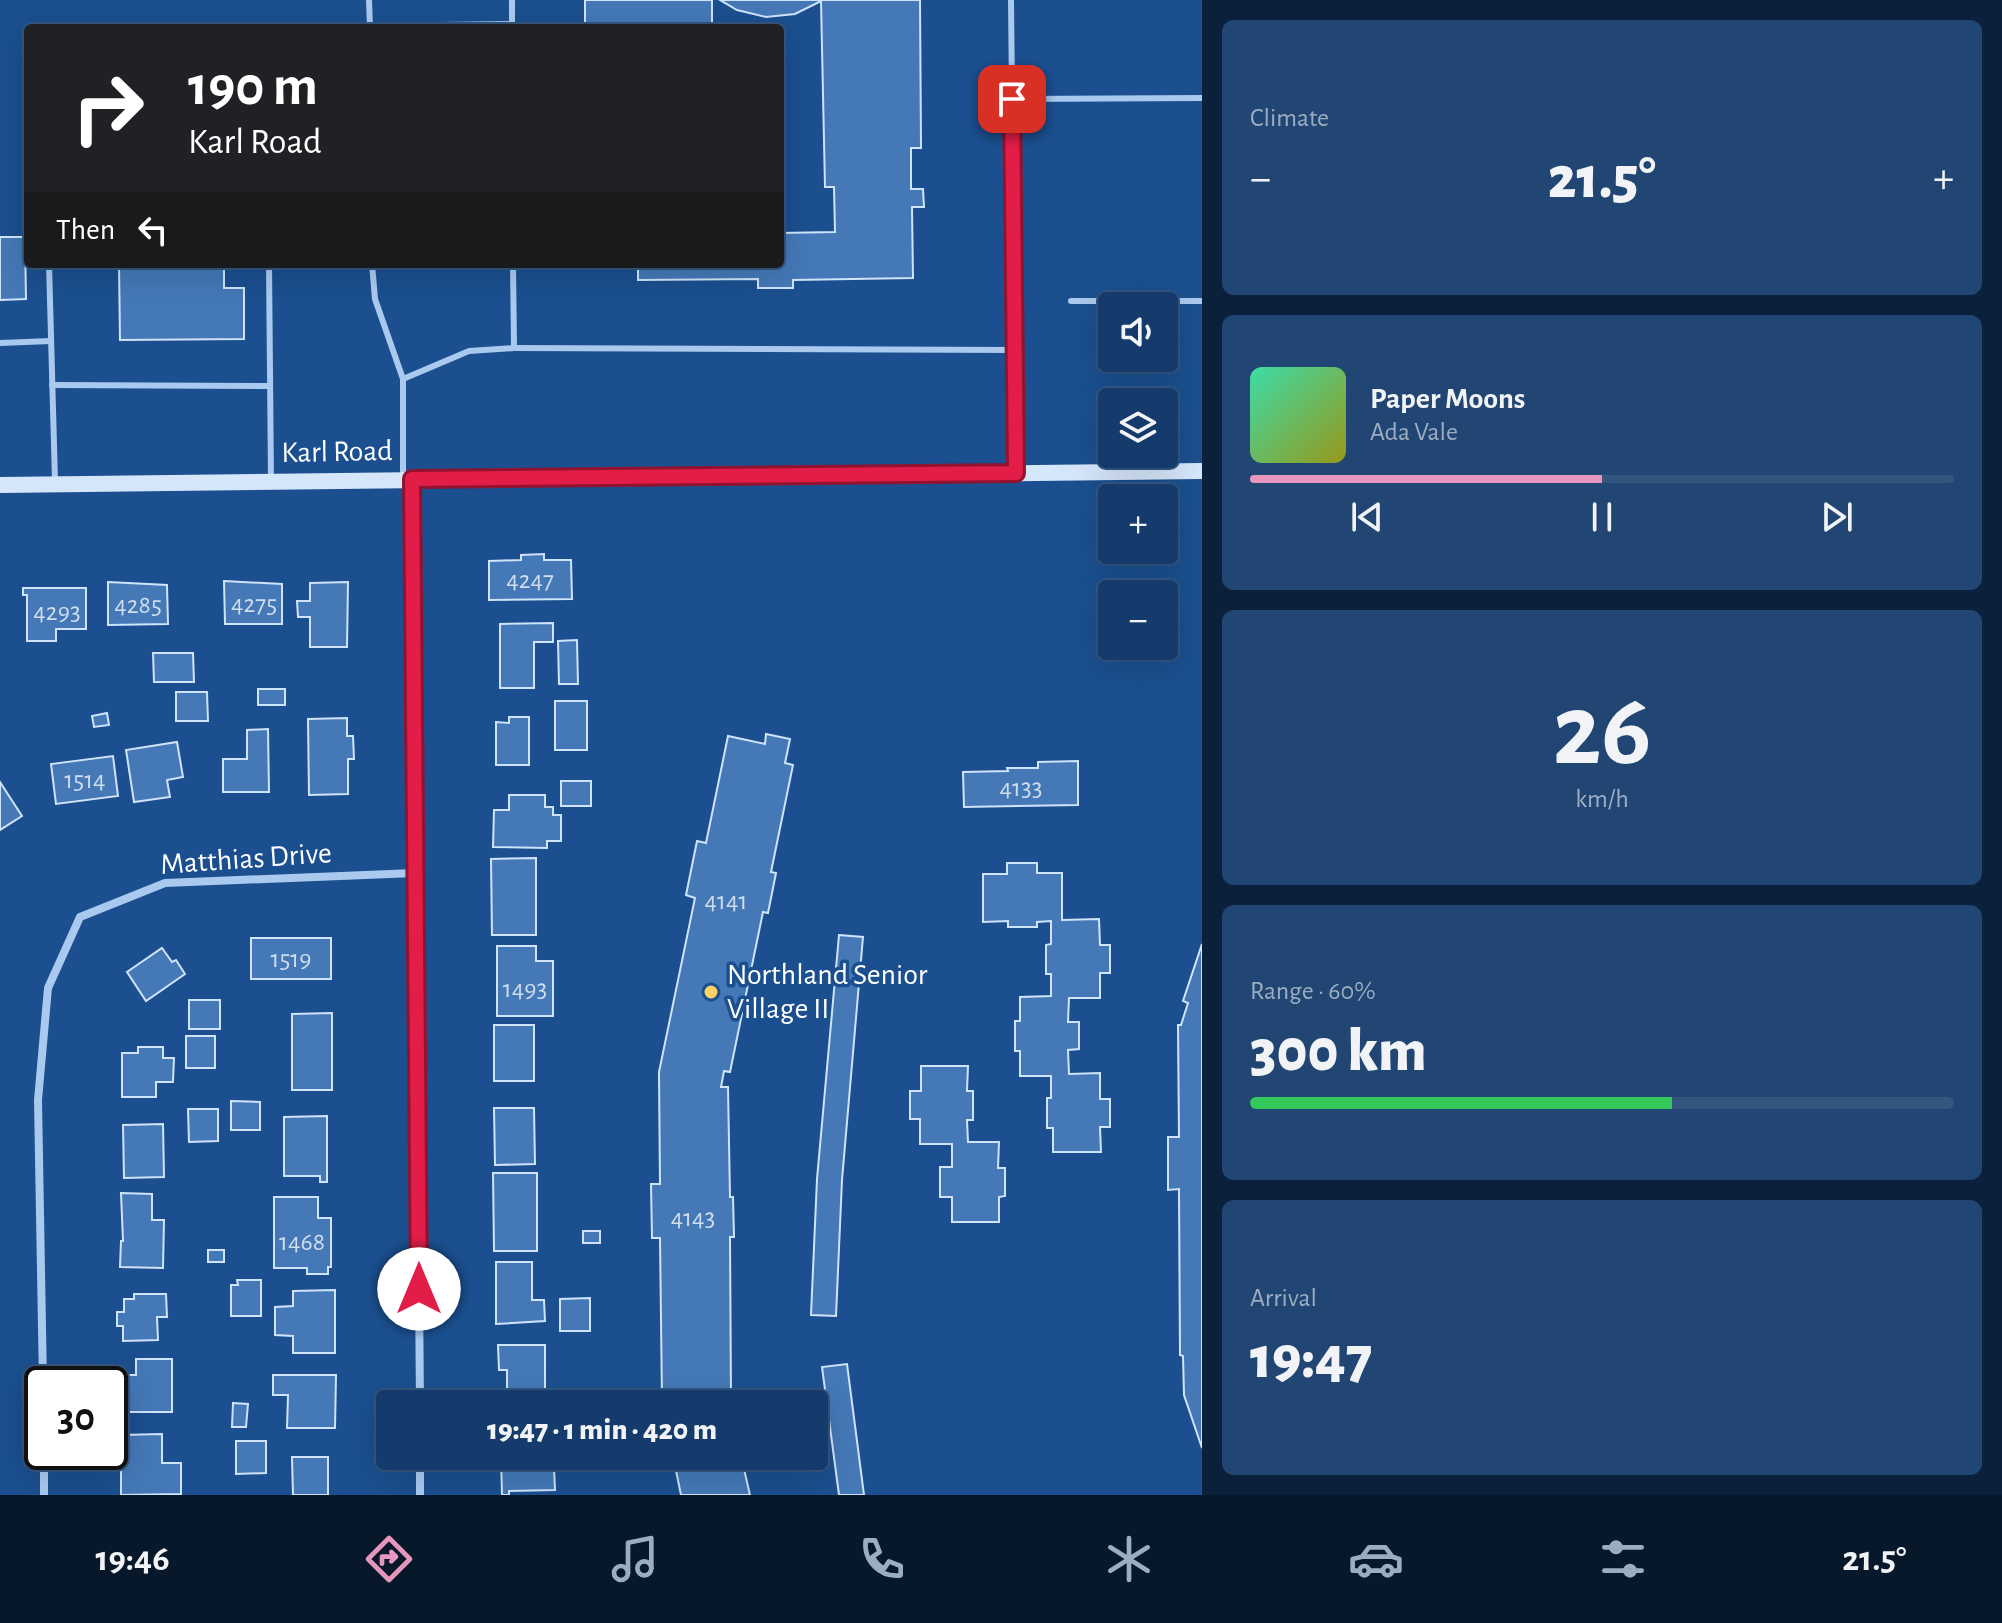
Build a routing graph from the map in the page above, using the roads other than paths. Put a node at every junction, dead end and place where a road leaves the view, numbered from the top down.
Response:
1 (369, 0) edge
2 (512, 0) edge
3 (1011, 0) edge
4 (370, 24) edge
5 (512, 24) edge
6 (1202, 98) edge
7 (1012, 99) junction
8 (49, 268) edge
9 (269, 268) edge
10 (372, 268) edge
11 (513, 268) edge
12 (1071, 301) dead end
13 (1202, 301) edge
14 (51, 341) junction
15 (0, 343) edge
16 (514, 348) junction
17 (1014, 350) junction
18 (403, 379) junction
19 (52, 385) junction
20 (270, 386) junction
21 (1202, 471) edge
22 (1016, 473) junction
23 (408, 480) junction
24 (271, 481) junction
25 (0, 485) edge
26 (55, 485) junction
27 (415, 873) junction
28 (43, 1366) edge
29 (420, 1390) edge
30 (44, 1470) edge
31 (420, 1470) edge
32 (44, 1495) edge
33 (420, 1495) edge

1 - 4 lane
2 - 5 lane
3 - 7 lane
6 - 7 lane
7 - 17 lane
8 - 14 lane
9 - 20 lane
10 - 18 lane
11 - 16 lane
12 - 13 lane
14 - 15 lane
14 - 19 lane
16 - 17 lane
16 - 18 lane
17 - 22 lane
18 - 23 lane
19 - 20 lane
19 - 26 lane
20 - 24 lane
21 - 22 main road, Karl Road
22 - 23 main road, Karl Road
23 - 24 main road, Karl Road
23 - 27 street
24 - 26 main road, Karl Road
25 - 26 main road, Karl Road
27 - 28 street, Matthias Drive
27 - 29 street
30 - 32 street
31 - 33 street

